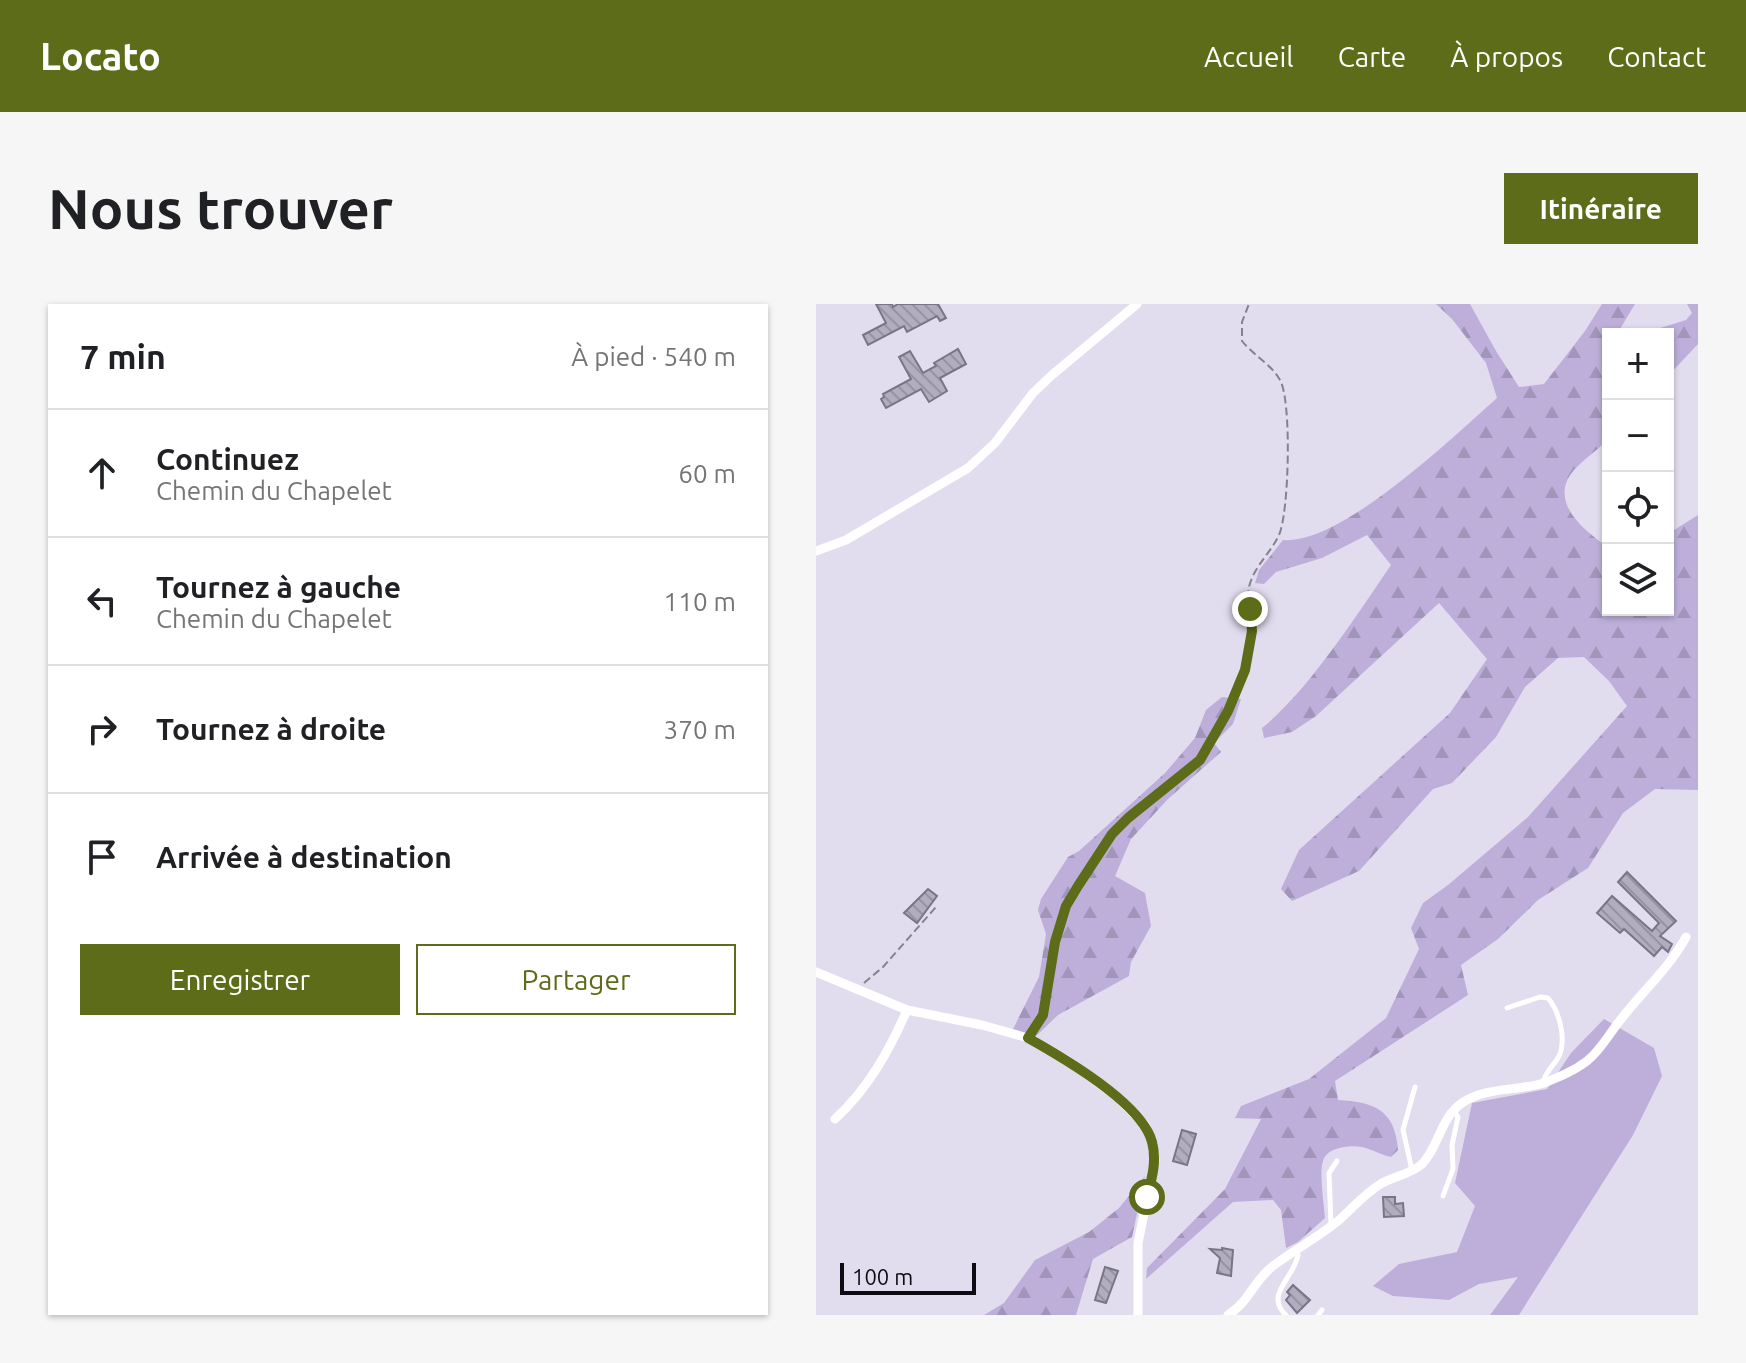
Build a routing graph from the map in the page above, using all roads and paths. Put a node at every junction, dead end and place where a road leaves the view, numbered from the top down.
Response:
1 (1137, 304) edge
2 (1249, 304) edge
3 (816, 551) edge
4 (936, 907) dead end
5 (1686, 937) dead end
6 (816, 972) edge
7 (857, 989) junction
8 (1507, 1008) dead end
9 (907, 1010) junction
10 (1028, 1038) junction
11 (1543, 1083) junction
12 (1415, 1087) dead end
13 (1453, 1110) junction
14 (835, 1119) dead end
15 (1337, 1161) dead end
16 (1412, 1171) junction
17 (1443, 1196) dead end
18 (1331, 1226) junction
19 (1296, 1251) junction
20 (1138, 1315) edge
21 (1228, 1315) edge
22 (1286, 1315) edge

1 - 3 street
2 - 10 path
4 - 7 path
5 - 11 street
6 - 7 street
7 - 9 street
8 - 11 lane
9 - 10 street
9 - 14 street
10 - 20 street
11 - 13 street
12 - 16 lane
13 - 16 street
13 - 17 lane
15 - 18 lane
16 - 18 street
18 - 19 street
19 - 21 street
19 - 22 lane

